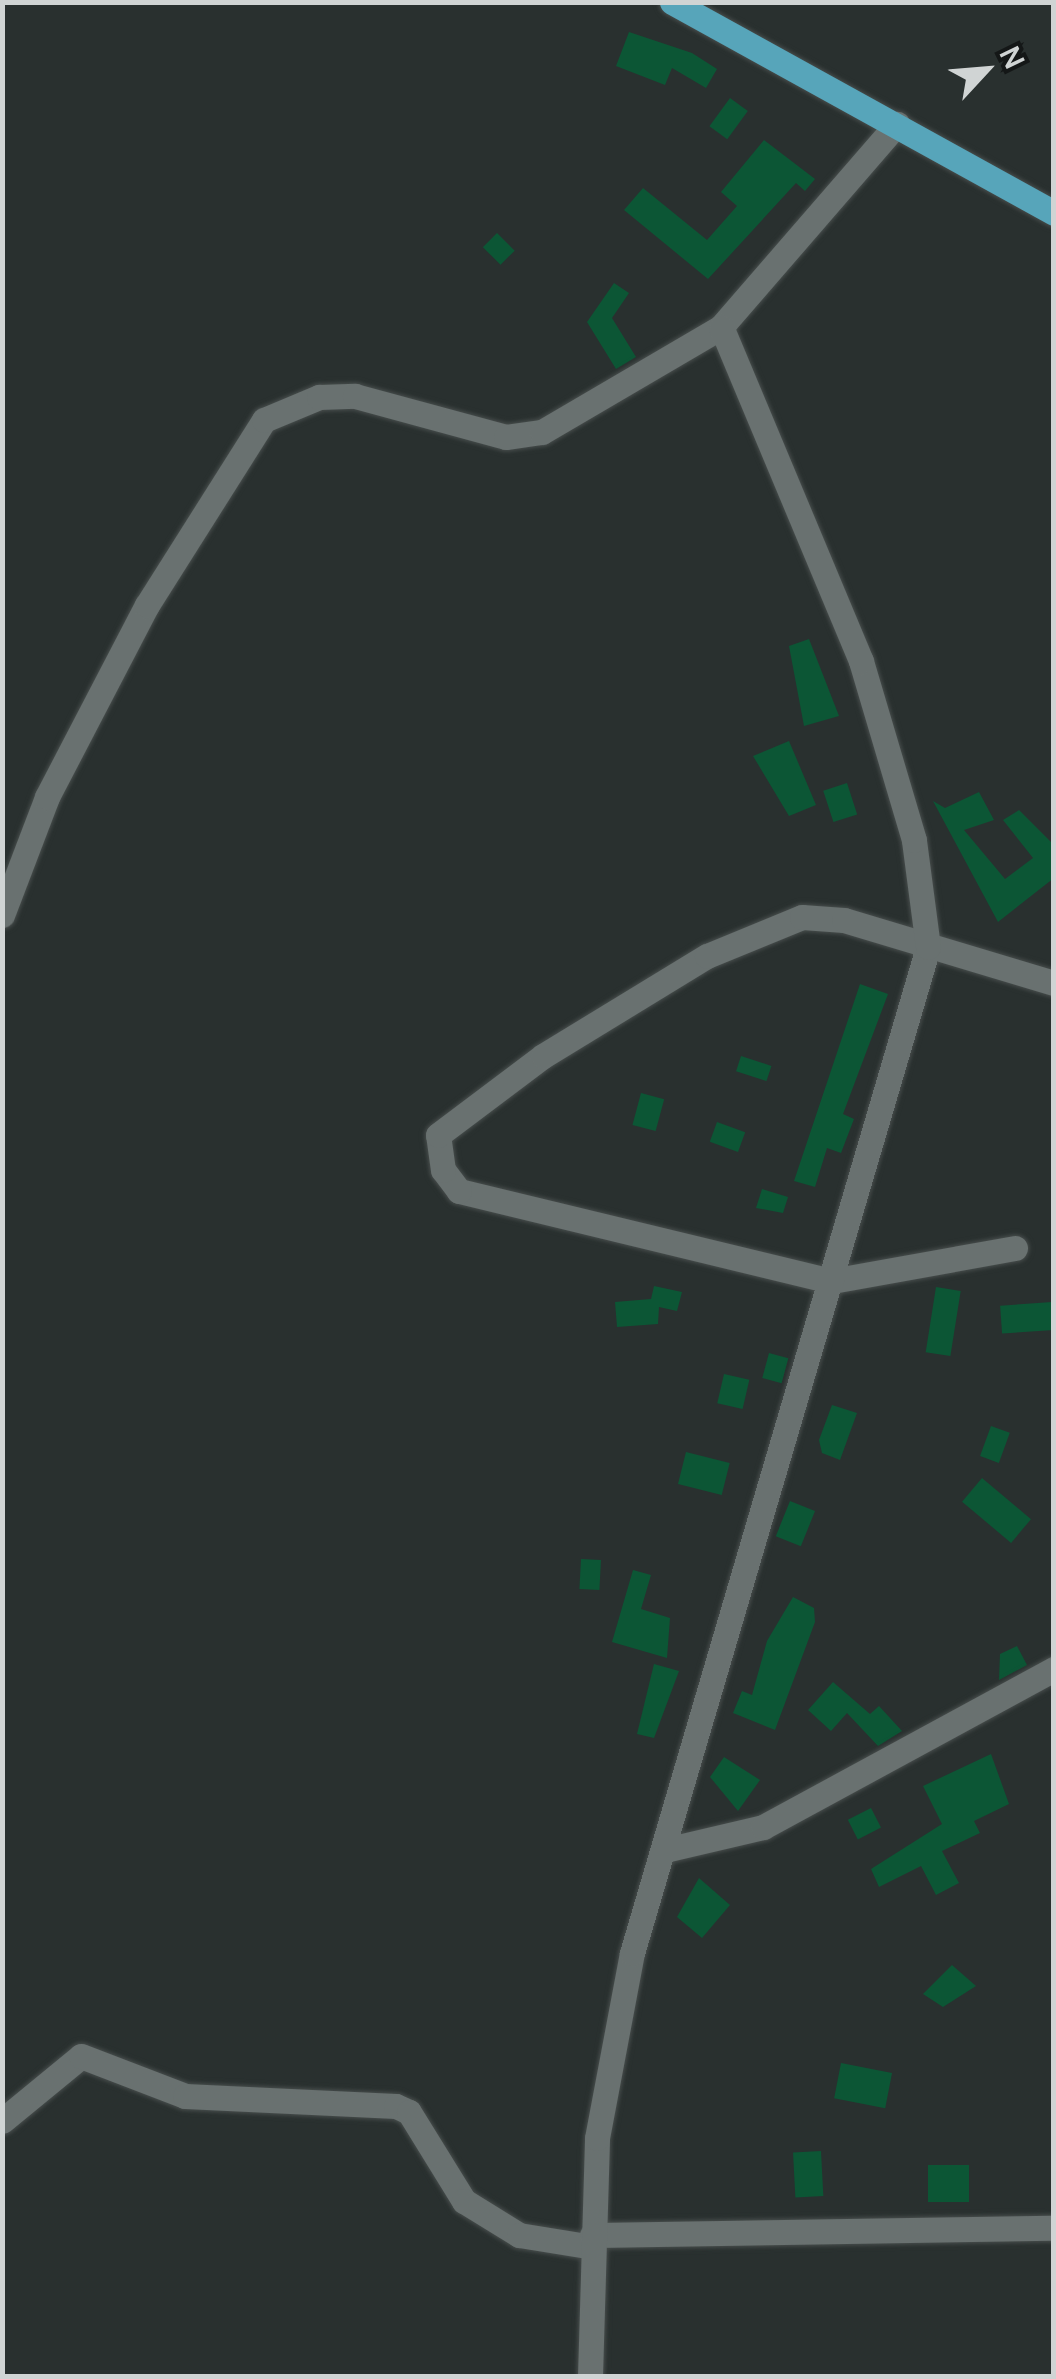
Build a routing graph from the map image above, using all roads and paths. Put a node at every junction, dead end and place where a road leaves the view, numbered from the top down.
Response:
1 (672, 2) edge
2 (897, 124) junction
3 (1054, 213) edge
4 (721, 326) junction
5 (2, 915) edge
6 (928, 947) junction
7 (1054, 983) edge
8 (1015, 1248) dead end
9 (831, 1281) junction
10 (1054, 1669) edge
11 (665, 1850) junction
12 (2, 2121) edge
13 (1054, 2228) edge
14 (592, 2241) junction
15 (590, 2376) edge

1 - 2 main road
2 - 3 main road
2 - 4 street
4 - 5 street
4 - 6 street
6 - 7 street
6 - 9 street
6 - 9 street
8 - 9 street
9 - 11 street
10 - 11 street
11 - 14 street
12 - 14 street
13 - 14 street
14 - 15 street

